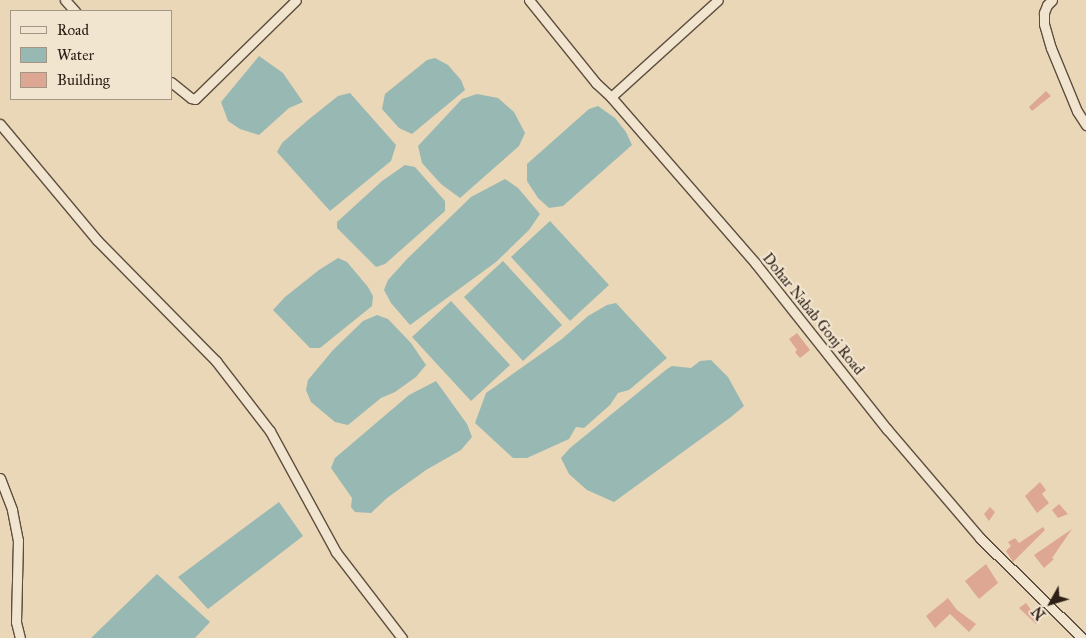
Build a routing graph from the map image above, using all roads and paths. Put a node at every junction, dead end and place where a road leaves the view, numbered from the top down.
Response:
1 (65, 0) edge
2 (296, 0) edge
3 (530, 0) edge
4 (718, 0) edge
5 (1052, 0) edge
6 (74, 10) edge
7 (172, 83) edge
8 (611, 97) junction
9 (0, 124) edge
10 (1086, 125) edge
11 (0, 478) edge
12 (20, 638) edge
13 (402, 638) edge
14 (1082, 638) edge

1 - 6 street
2 - 7 street
3 - 8 street, Dohar Nabab Gonj Road
4 - 8 street
5 - 10 street
8 - 14 street, Dohar Nabab Gonj Road
9 - 13 street
11 - 12 street

